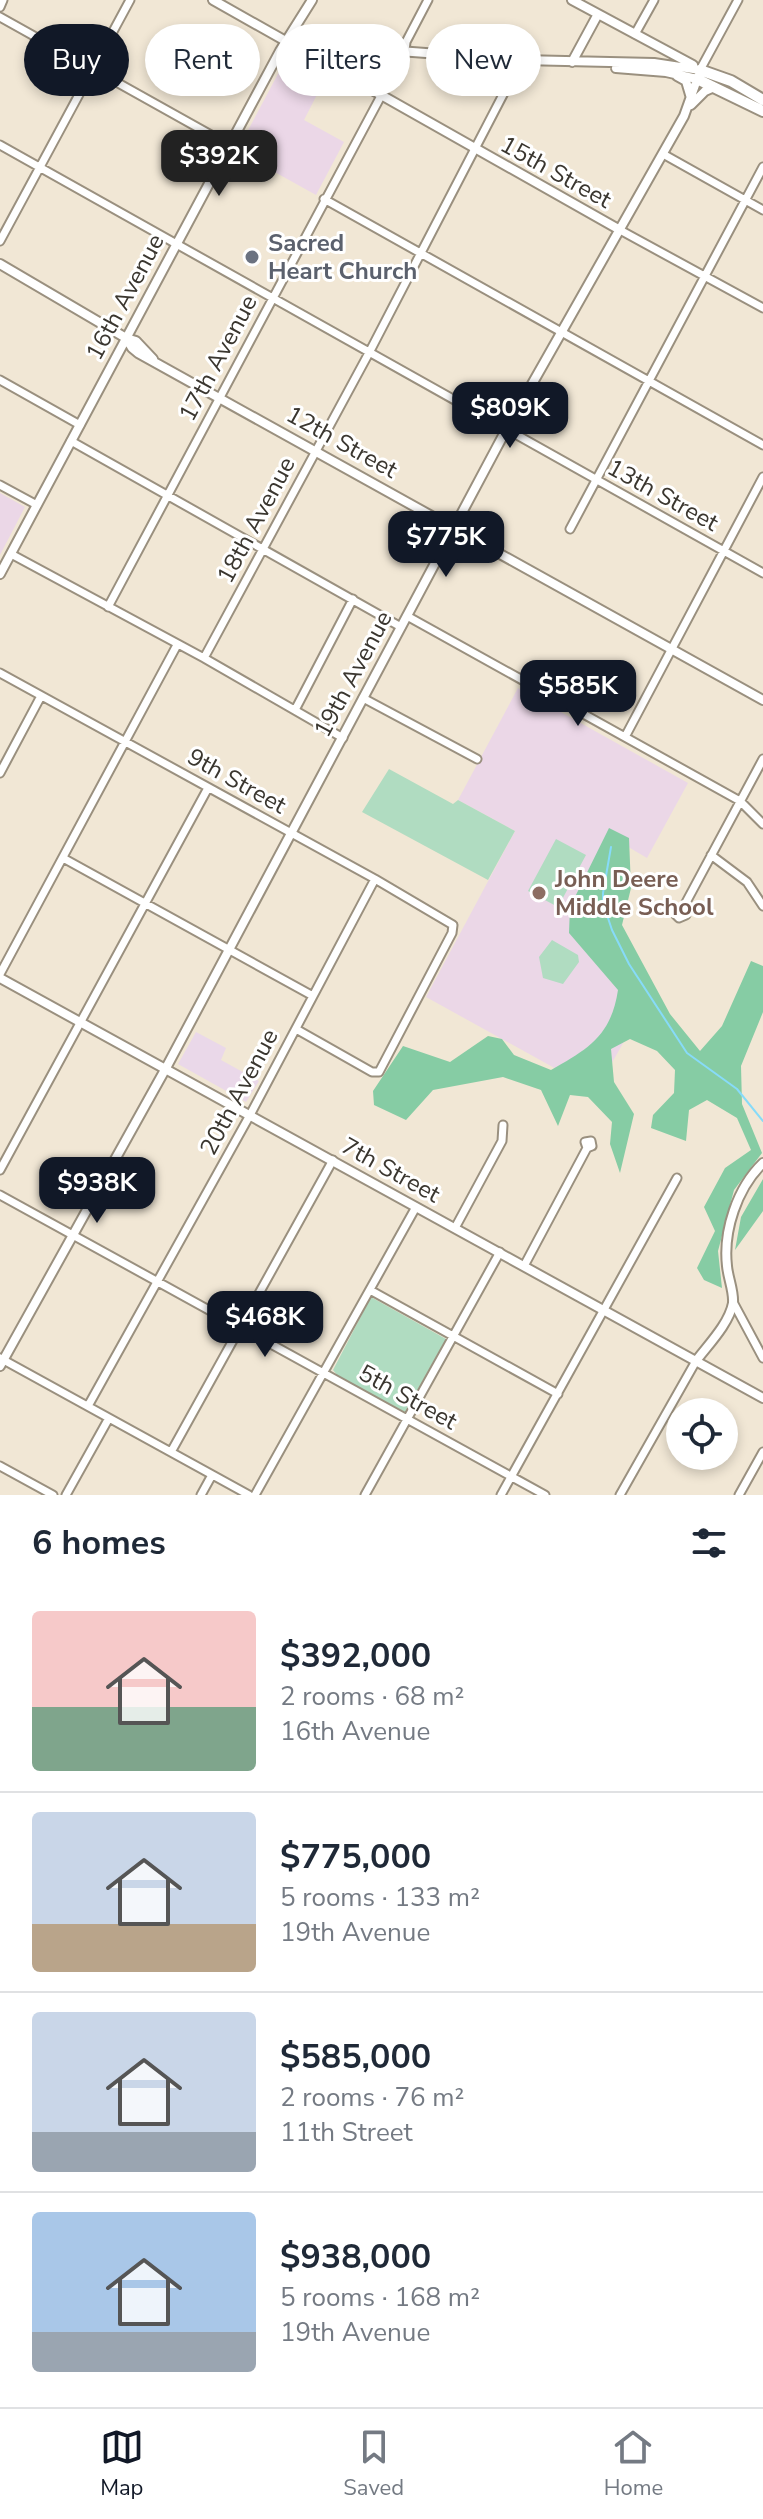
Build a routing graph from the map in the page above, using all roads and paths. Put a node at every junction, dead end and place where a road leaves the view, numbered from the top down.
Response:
1 (3, 0) edge
2 (130, 0) edge
3 (312, 0) edge
4 (428, 0) edge
5 (572, 0) edge
6 (654, 0) edge
7 (738, 0) edge
8 (219, 2) edge
9 (0, 7) edge
10 (598, 14) junction
11 (0, 17) edge
12 (117, 24) edge
13 (297, 24) edge
14 (24, 31) edge
15 (410, 34) edge
16 (635, 34) junction
17 (276, 36) edge
18 (276, 60) edge
19 (541, 61) edge
20 (572, 62) junction
21 (672, 73) junction
22 (699, 74) junction
23 (716, 86) junction
24 (129, 90) edge
25 (79, 96) edge
26 (502, 96) edge
27 (380, 97) joint
28 (691, 98) junction
29 (763, 100) edge
30 (687, 109) junction
31 (763, 111) edge
32 (0, 145) edge
33 (229, 145) junction
34 (475, 149) junction
35 (663, 154) junction
36 (763, 167) edge
37 (40, 168) junction
38 (324, 199) junction
39 (744, 200) junction
40 (763, 210) edge
41 (620, 230) junction
42 (0, 241) edge
43 (176, 244) junction
44 (421, 253) junction
45 (0, 264) edge
46 (704, 277) junction
47 (272, 299) junction
48 (763, 308) edge
49 (561, 331) junction
50 (126, 338) junction
51 (370, 351) junction
52 (0, 380) edge
53 (649, 381) junction
54 (220, 396) junction
55 (80, 425) junction
56 (506, 430) junction
57 (71, 441) junction
58 (763, 445) edge
59 (316, 450) junction
60 (763, 477) edge
61 (596, 480) junction
62 (0, 485) edge
63 (167, 495) junction
64 (37, 505) junction
65 (454, 528) junction
66 (570, 529) dead end
67 (263, 548) junction
68 (724, 552) junction
69 (11, 554) junction
70 (763, 573) edge
71 (0, 574) edge
72 (353, 599) junction
73 (108, 607) junction
74 (407, 616) junction
75 (401, 627) junction
76 (177, 645) junction
77 (672, 649) junction
78 (204, 658) junction
79 (0, 673) edge
80 (41, 696) junction
81 (363, 698) junction
82 (763, 700) edge
83 (295, 710) junction
84 (625, 737) junction
85 (343, 738) junction
86 (125, 742) junction
87 (477, 759) dead end
88 (763, 759) edge
89 (0, 773) edge
90 (208, 788) junction
91 (740, 801) junction
92 (763, 824) edge
93 (291, 834) junction
94 (711, 855) junction
95 (63, 858) junction
96 (375, 879) junction
97 (146, 903) junction
98 (763, 906) edge
99 (683, 908) dead end
100 (229, 949) junction
101 (0, 976) edge
102 (313, 996) junction
103 (82, 1022) junction
104 (296, 1029) junction
105 (166, 1068) junction
106 (250, 1115) junction
107 (503, 1125) dead end
108 (587, 1148) dead end
109 (333, 1160) junction
110 (763, 1163) edge
111 (0, 1170) edge
112 (677, 1178) dead end
113 (0, 1195) edge
114 (416, 1207) junction
115 (455, 1228) junction
116 (73, 1235) junction
117 (500, 1252) junction
118 (524, 1266) junction
119 (158, 1281) junction
120 (370, 1290) junction
121 (733, 1302) junction
122 (605, 1311) junction
123 (240, 1327) junction
124 (453, 1336) junction
125 (763, 1358) edge
126 (1, 1361) edge
127 (696, 1361) junction
128 (324, 1374) junction
129 (558, 1394) junction
130 (763, 1398) edge
131 (88, 1406) junction
132 (109, 1418) junction
133 (407, 1419) junction
134 (171, 1452) junction
135 (763, 1452) edge
136 (0, 1466) edge
137 (212, 1475) junction
138 (512, 1477) junction
139 (53, 1495) edge
140 (66, 1495) edge
141 (201, 1495) edge
142 (252, 1495) edge
143 (365, 1495) edge
144 (501, 1495) edge
145 (545, 1495) edge
146 (620, 1495) edge
147 (739, 1495) edge

1 - 9 street
2 - 12 street
3 - 13 street, 16th Avenue
4 - 15 street, 17th Avenue
5 - 10 street
6 - 16 street
7 - 22 street, 19th Avenue
8 - 17 street
10 - 16 street
10 - 20 street
11 - 14 street
16 - 22 street
18 - 33 street, 16th Avenue
19 - 20 street
20 - 21 street
20 - 22 street
21 - 22 street
21 - 28 street
22 - 23 main road
22 - 28 street, 19th Avenue
22 - 29 main road
23 - 30 street
23 - 31 main road
24 - 33 street
25 - 37 street
26 - 34 street, 18th Avenue
27 - 34 street, 15th Street
27 - 38 street, 17th Avenue
28 - 30 street, 19th Avenue
30 - 35 street, 19th Avenue
32 - 37 street, 13th Street
33 - 43 street, 16th Avenue
34 - 41 street, 15th Street
34 - 44 street, 18th Avenue
35 - 39 street
35 - 41 street, 19th Avenue
36 - 39 street
37 - 42 street
37 - 43 street, 13th Street
38 - 44 street
38 - 47 street, 17th Avenue
39 - 40 street
39 - 46 street
41 - 46 street, 15th Street
41 - 49 street, 19th Avenue
43 - 47 street, 13th Street
43 - 50 street, 16th Avenue
44 - 49 street
44 - 51 street, 18th Avenue
45 - 50 street, 12th Street
46 - 48 street, 15th Street
46 - 53 street
47 - 51 street, 13th Street
47 - 54 street, 17th Avenue
49 - 53 street
49 - 56 street, 19th Avenue
50 - 54 street, 12th Street
50 - 55 street, 16th Avenue
51 - 56 street, 13th Street
51 - 59 street, 18th Avenue
52 - 55 street
53 - 58 street
53 - 61 street
54 - 59 street, 12th Street
54 - 63 street, 17th Avenue
55 - 57 street, 16th Avenue
56 - 61 street, 13th Street
56 - 65 street, 19th Avenue
57 - 63 street
57 - 64 street, 16th Avenue
59 - 65 street, 12th Street
59 - 67 street, 18th Avenue
60 - 68 street
61 - 66 street
61 - 68 street, 13th Street
62 - 64 street
63 - 67 street
63 - 73 street, 17th Avenue
64 - 69 street, 16th Avenue
65 - 74 street, 19th Avenue
65 - 77 street, 12th Street
67 - 72 street
67 - 78 street, 18th Avenue
68 - 70 street, 13th Street
68 - 77 street
69 - 71 street, 16th Avenue
69 - 73 street
72 - 75 street
72 - 83 street
73 - 76 street
74 - 75 street, 19th Avenue
74 - 84 street
75 - 81 street, 19th Avenue
76 - 78 street
76 - 86 street
77 - 82 street, 12th Street
77 - 84 street
78 - 83 street
79 - 80 street, 9th Street
80 - 86 street, 9th Street
80 - 89 street
81 - 85 street, 19th Avenue
81 - 87 street
83 - 85 street
84 - 91 street
85 - 93 street, 19th Avenue
86 - 90 street, 9th Street
86 - 95 street
88 - 91 street
90 - 93 street, 9th Street
90 - 97 street
91 - 92 street
91 - 94 street
93 - 96 street, 9th Street
93 - 100 street, 19th Avenue
94 - 98 street
94 - 99 street
95 - 97 street
95 - 101 street
96 - 102 street, 20th Avenue
96 - 104 street, 9th Street
97 - 100 street
97 - 103 street
100 - 102 street
100 - 105 street, 19th Avenue
101 - 103 street, 7th Street
102 - 104 street, 20th Avenue
103 - 105 street, 7th Street
103 - 111 street
104 - 106 street, 20th Avenue
105 - 106 street, 7th Street
105 - 116 street, 19th Avenue
106 - 109 street, 7th Street
106 - 119 street, 20th Avenue
107 - 115 street
108 - 118 street
109 - 114 street, 7th Street
109 - 123 street
110 - 121 street
112 - 122 street
113 - 116 street, 5th Street
114 - 115 street, 7th Street
114 - 120 street
115 - 117 street, 7th Street
116 - 119 street, 5th Street
116 - 126 street, 19th Avenue
117 - 118 street, 7th Street
117 - 124 street
118 - 122 street, 7th Street
119 - 123 street, 5th Street
119 - 131 street, 20th Avenue
120 - 124 street
120 - 128 street
121 - 125 street
121 - 127 street
122 - 127 street, 7th Street
122 - 129 street
123 - 128 street, 5th Street
123 - 134 street
124 - 129 street
124 - 133 street
126 - 131 street
127 - 130 street, 7th Street
127 - 146 street
128 - 133 street, 5th Street
128 - 142 street
129 - 138 street
131 - 132 street
132 - 134 street
132 - 140 street
133 - 138 street, 5th Street
133 - 143 street
134 - 137 street
135 - 147 street
136 - 139 street
137 - 141 street
137 - 142 street
138 - 144 street
138 - 145 street, 5th Street

